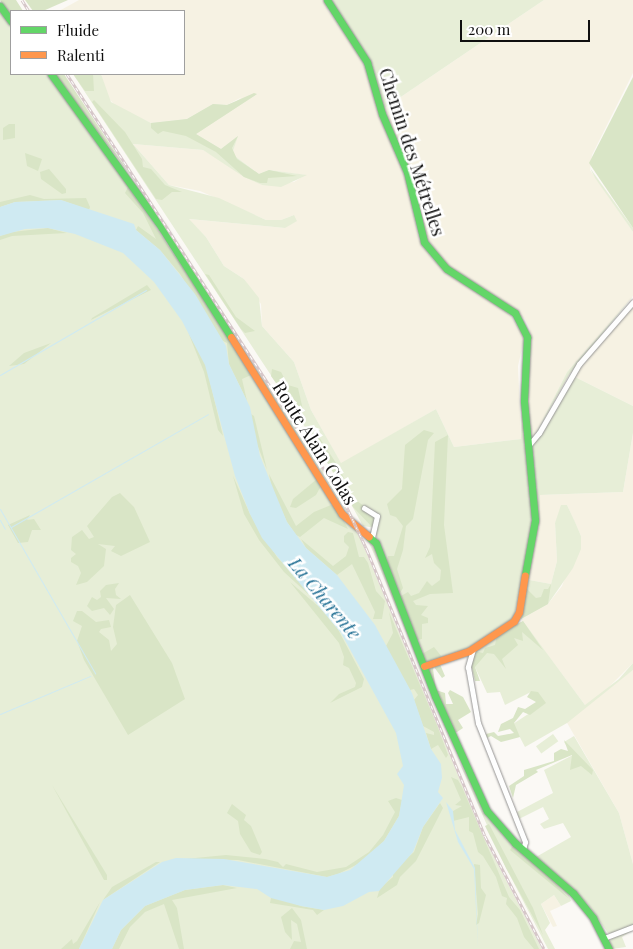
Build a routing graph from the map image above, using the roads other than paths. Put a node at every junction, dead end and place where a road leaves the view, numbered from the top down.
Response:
1 (327, 0) edge
2 (0, 6) edge
3 (10, 20) edge
4 (52, 75) edge
5 (633, 302) edge
6 (528, 446) junction
7 (364, 508) dead end
8 (372, 537) junction
9 (473, 649) junction
10 (424, 666) junction
11 (523, 850) junction
12 (633, 928) edge
13 (604, 938) junction
14 (609, 949) edge

1 - 6 street, Chemin des Métrelles
2 - 3 street
4 - 8 street, Route Alain Colas
5 - 6 street
6 - 9 street, Chemin des Métrelles
7 - 8 street
8 - 10 street, Route Alain Colas
9 - 10 street, Chemin des Métrelles
9 - 11 street
10 - 11 street, Route Alain Colas
11 - 13 street, Route Alain Colas
12 - 13 street
13 - 14 street, Route Alain Colas

